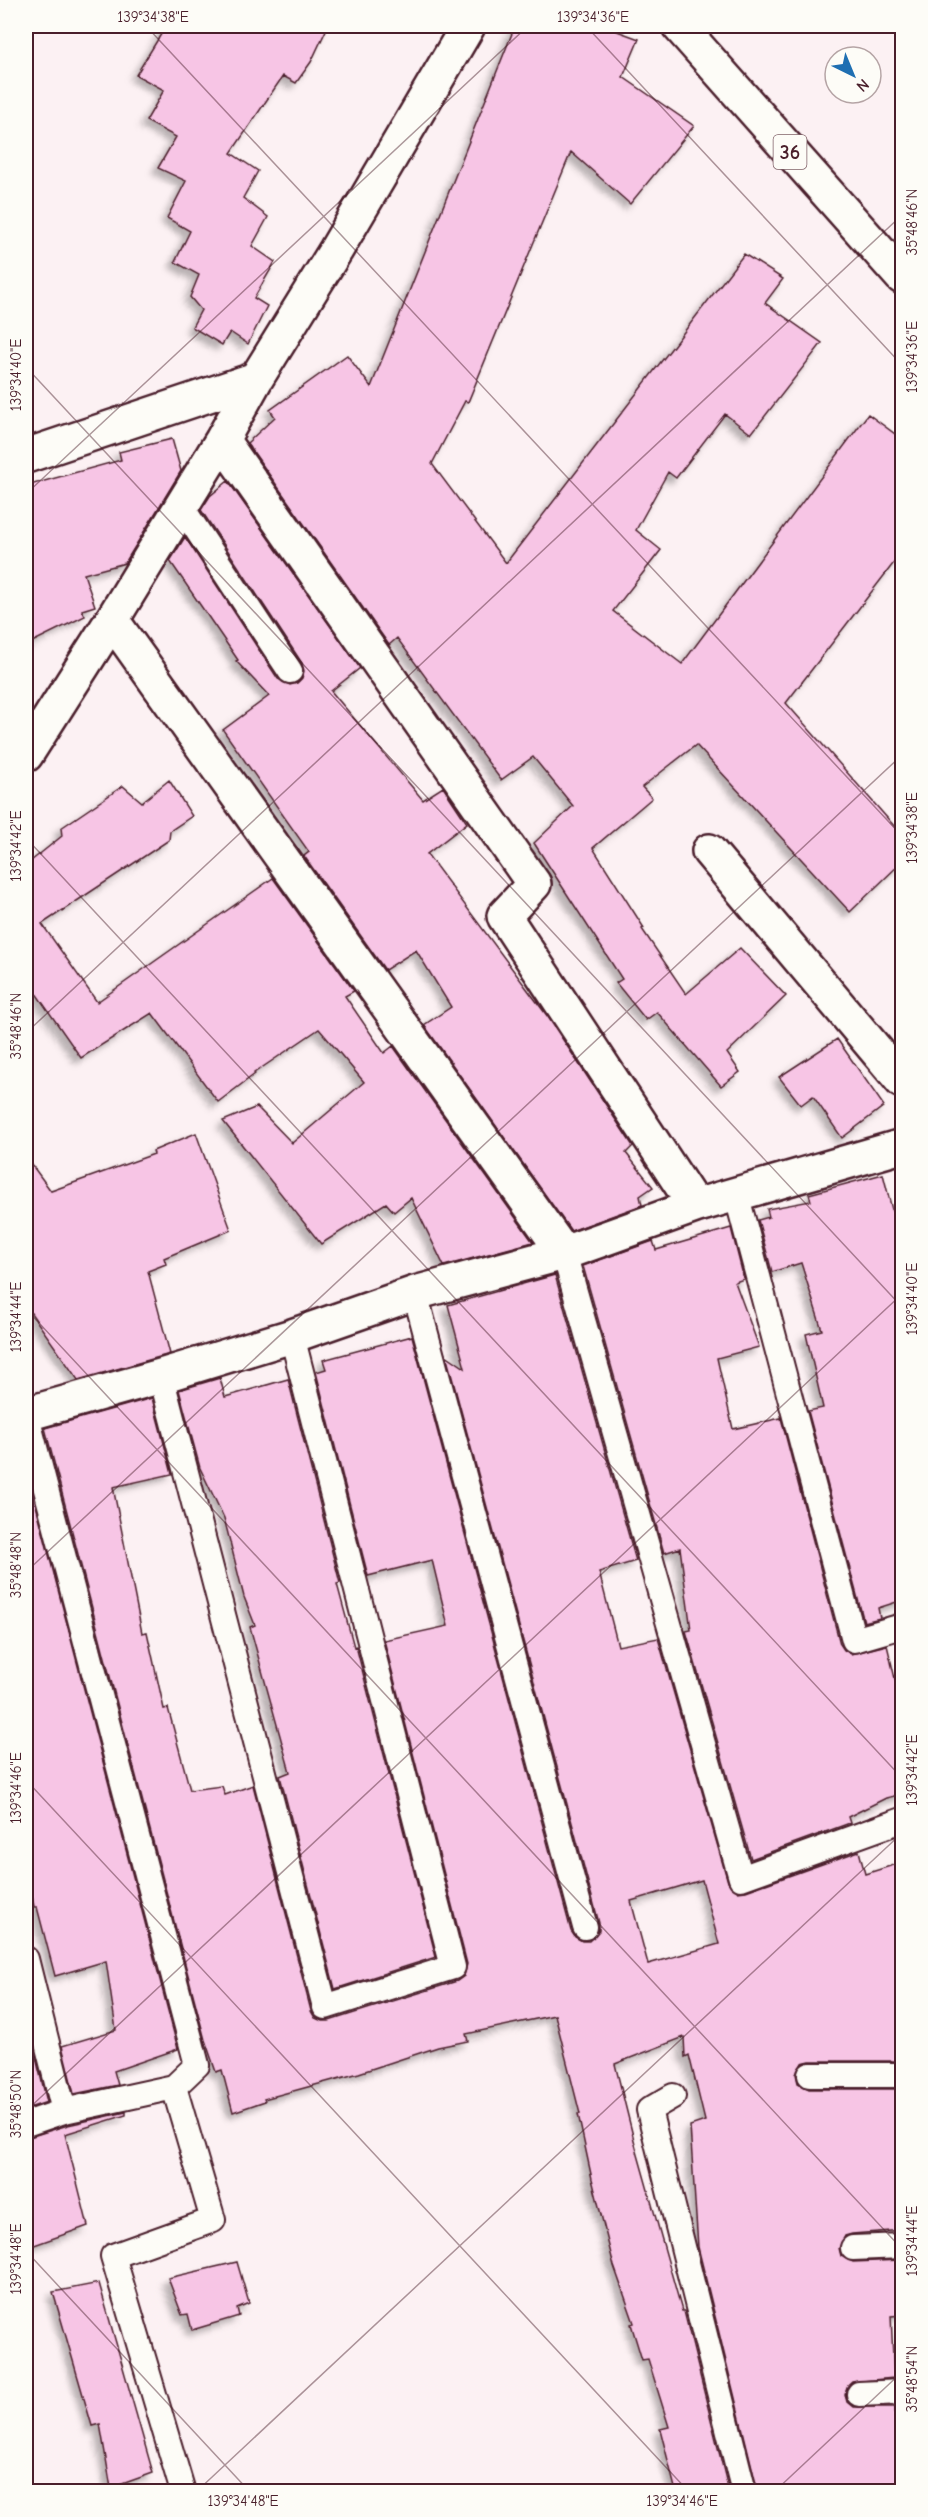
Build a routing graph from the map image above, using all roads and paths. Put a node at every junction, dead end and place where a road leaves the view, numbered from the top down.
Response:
1 (468, 26) edge
2 (679, 26) edge
3 (903, 277) edge
4 (256, 379) junction
5 (222, 440) junction
6 (26, 456) edge
7 (181, 506) junction
8 (112, 620) junction
9 (290, 672) dead end
10 (26, 755) edge
11 (709, 851) dead end
12 (903, 1081) edge
13 (902, 1149) edge
14 (736, 1193) junction
15 (695, 1206) junction
16 (564, 1253) junction
17 (415, 1293) junction
18 (292, 1336) junction
19 (161, 1376) junction
20 (26, 1414) edge
21 (903, 1626) edge
22 (903, 1820) edge
23 (585, 1927) dead end
24 (26, 1959) edge
25 (903, 2074) edge
26 (810, 2075) dead end
27 (174, 2087) junction
28 (673, 2096) dead end
29 (64, 2111) junction
30 (26, 2124) edge
31 (903, 2246) edge
32 (853, 2248) dead end
33 (903, 2392) edge
34 (859, 2394) dead end
35 (183, 2492) edge
36 (744, 2492) edge

1 - 4 street
2 - 3 street, 36
4 - 5 street
4 - 6 street
5 - 7 street
5 - 15 street
7 - 8 street
7 - 9 lane
8 - 10 street
8 - 16 street
11 - 12 street
13 - 14 street
14 - 15 street
14 - 21 lane
15 - 16 street
16 - 17 street
16 - 22 lane
17 - 18 street
17 - 23 lane
18 - 19 street
18 - 19 lane
19 - 20 street
20 - 27 lane
24 - 29 lane
25 - 26 lane
27 - 29 lane
27 - 35 lane
28 - 36 lane
29 - 30 lane
31 - 32 lane
33 - 34 lane

